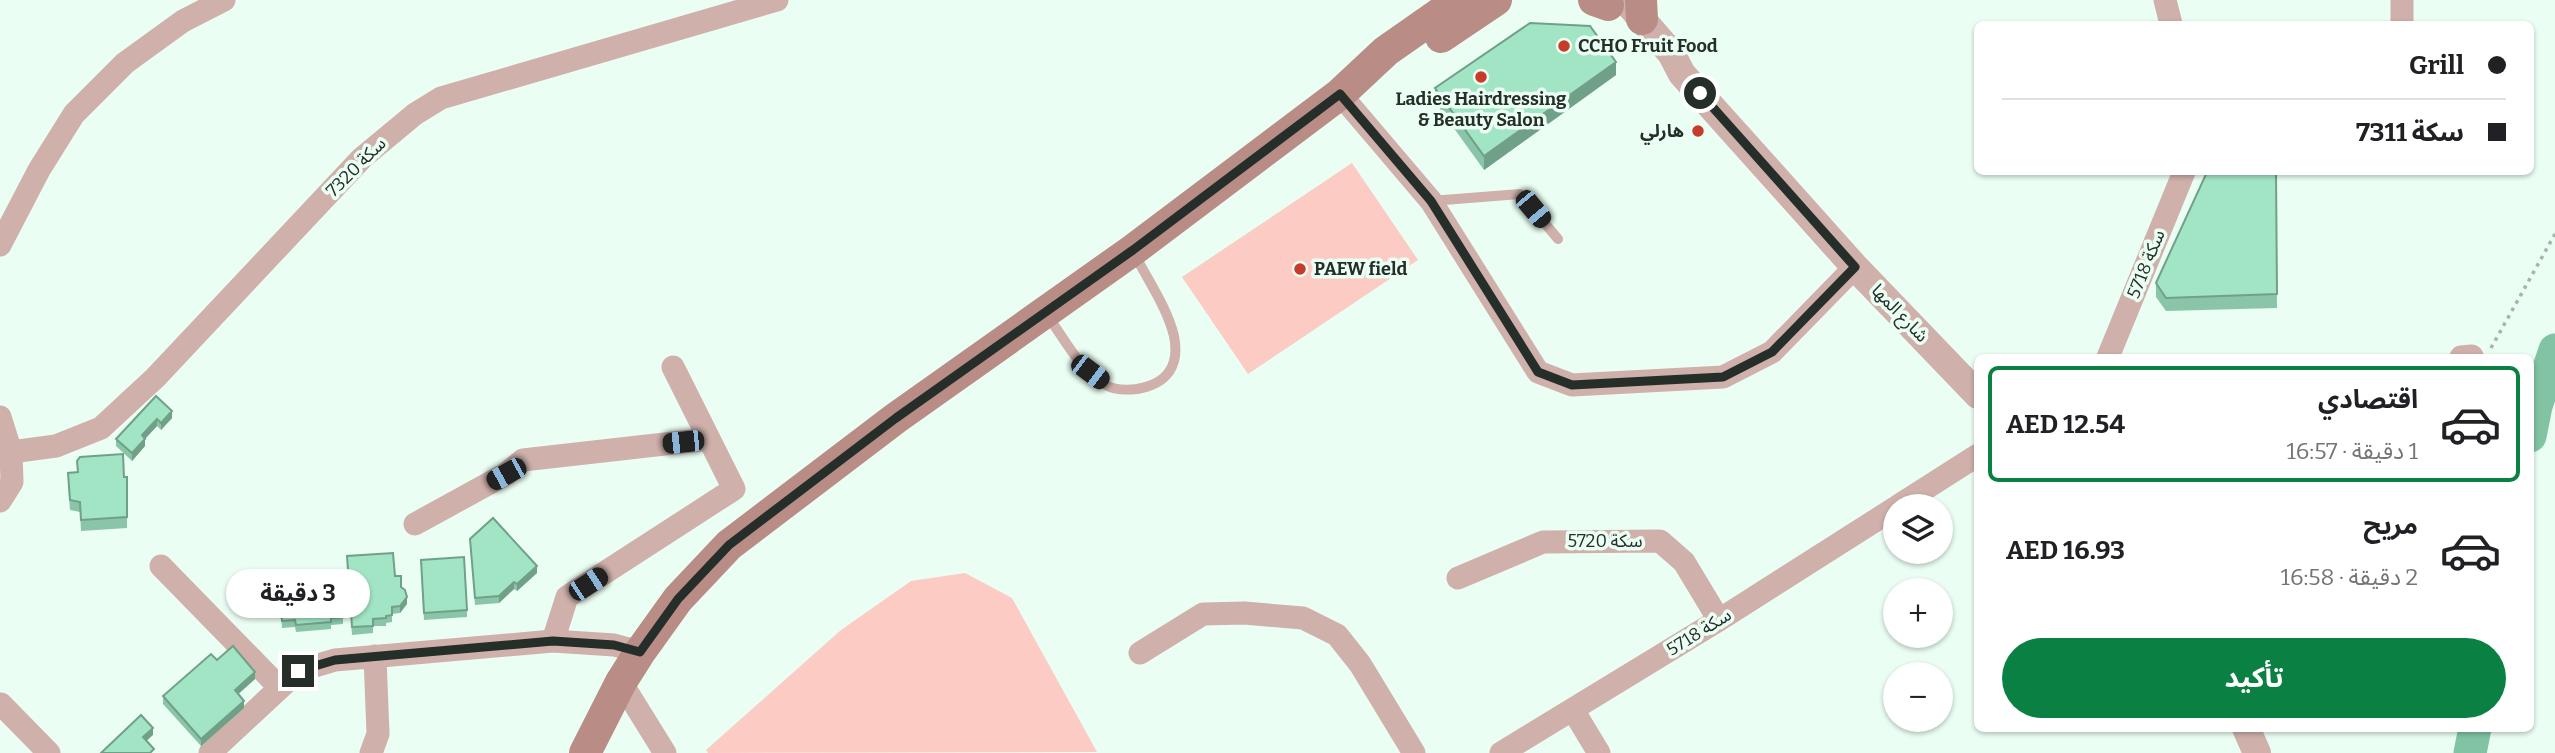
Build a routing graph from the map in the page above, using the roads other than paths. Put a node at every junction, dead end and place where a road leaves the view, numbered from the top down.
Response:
1 (223, 0) edge
2 (777, 0) edge
3 (1459, 0) edge
4 (1496, 0) edge
5 (2165, 0) edge
6 (2402, 0) edge
7 (1619, 4) edge
8 (2170, 21) edge
9 (2402, 21) edge
10 (1340, 94) junction
11 (2183, 175) edge
12 (1431, 201) junction
13 (1558, 239) dead end
14 (0, 245) edge
15 (1133, 250) junction
16 (1855, 267) junction
17 (1046, 312) junction
18 (2109, 354) edge
19 (673, 367) dead end
20 (1974, 391) edge
21 (0, 417) edge
22 (709, 439) junction
23 (11, 452) junction
24 (1974, 458) edge
25 (1917, 494) edge
26 (0, 502) edge
27 (1883, 516) edge
28 (415, 524) dead end
29 (161, 566) dead end
30 (1458, 578) dead end
31 (1719, 620) junction
32 (553, 641) junction
33 (640, 652) junction
34 (1140, 653) dead end
35 (375, 656) junction
36 (621, 682) junction
37 (280, 688) junction
38 (1, 704) edge
39 (1573, 710) junction
40 (2248, 732) edge
41 (49, 753) edge
42 (210, 753) edge
43 (371, 753) edge
44 (585, 753) edge
45 (665, 753) edge
46 (1414, 753) edge
47 (1501, 753) edge
48 (1599, 753) edge
49 (2256, 753) edge

1 - 14 street
2 - 23 street, سكة 7320
3 - 10 main road
4 - 10 main road
5 - 8 street
6 - 9 street
7 - 16 street, شارع المها
10 - 12 street
10 - 15 main road
11 - 18 street, سكة 5718
12 - 13 lane
12 - 16 street
15 - 17 main road
15 - 17 lane
16 - 20 street, شارع المها
17 - 33 main road
19 - 22 street
21 - 23 street
22 - 28 street
22 - 32 street
23 - 26 street
24 - 25 street, سكة 5718
27 - 31 street, سكة 5718
29 - 37 street
30 - 31 street, سكة 5720
31 - 39 street, سكة 5718
32 - 33 street
32 - 35 street
33 - 36 main road
34 - 46 street
35 - 37 street
35 - 43 street
36 - 44 main road
36 - 45 street
37 - 42 street
38 - 41 street
39 - 47 street, سكة 5718
39 - 48 street
40 - 49 street

